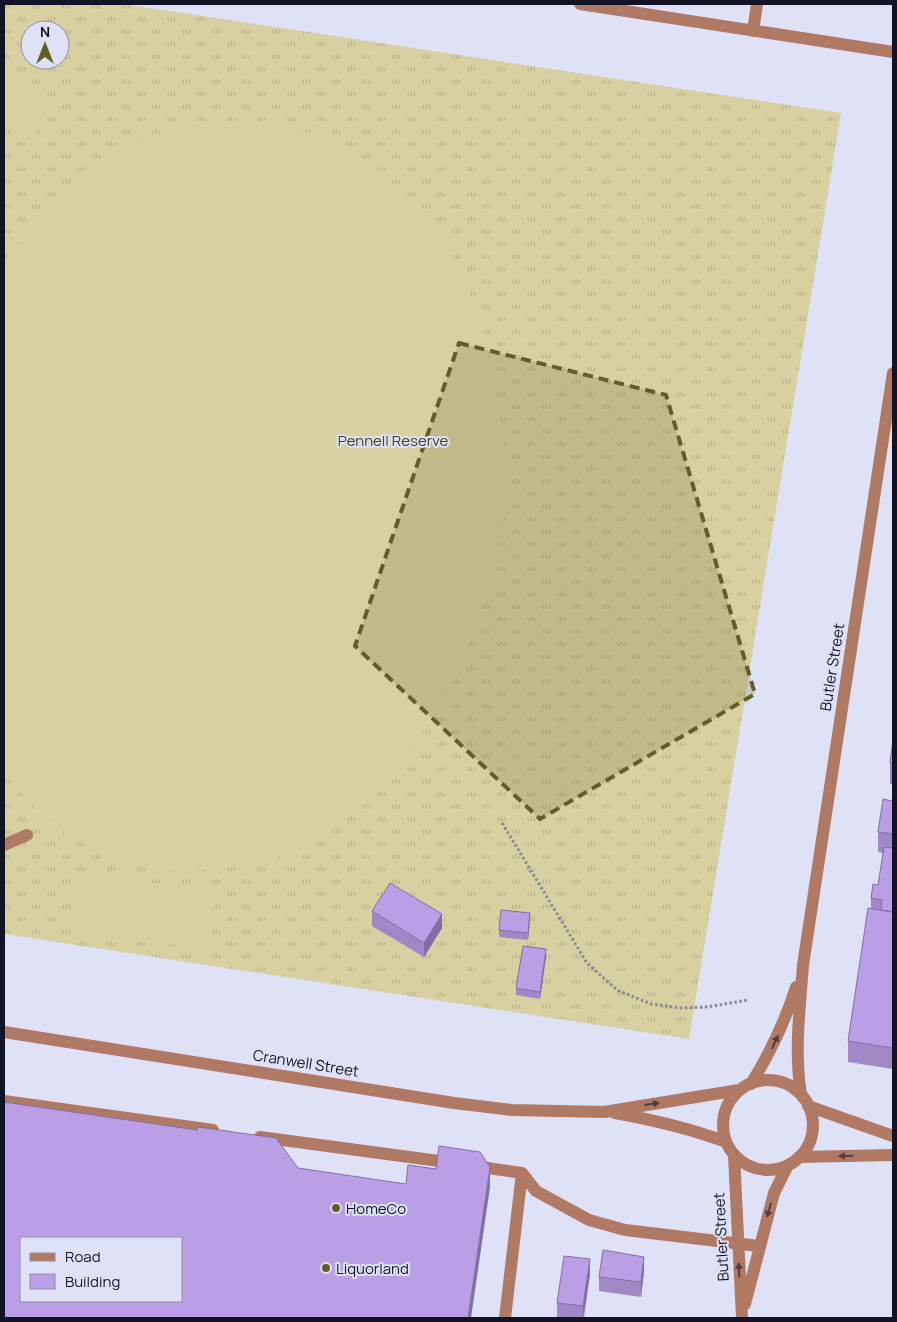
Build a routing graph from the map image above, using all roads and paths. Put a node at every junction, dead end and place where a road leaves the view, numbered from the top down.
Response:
1 (580, 4) edge
2 (584, 4) edge
3 (757, 4) edge
4 (753, 30) junction
5 (893, 52) edge
6 (893, 373) edge
7 (502, 823) dead end
8 (26, 835) dead end
9 (4, 845) edge
10 (803, 965) junction
11 (748, 1000) dead end
12 (4, 1032) edge
13 (751, 1084) junction
14 (739, 1090) junction
15 (801, 1094) junction
16 (4, 1102) edge
17 (808, 1106) junction
18 (604, 1112) junction
19 (221, 1131) edge
20 (251, 1136) edge
21 (893, 1136) edge
22 (726, 1142) junction
23 (734, 1155) junction
24 (893, 1155) edge
25 (800, 1157) junction
26 (788, 1165) junction
27 (522, 1173) junction
28 (738, 1244) junction
29 (759, 1246) junction
30 (505, 1318) edge

1 - 2 street
2 - 4 street
3 - 4 street
4 - 5 street
6 - 10 street, Butler Street
7 - 11 path
8 - 9 street
13 -> 10 street, Butler Street
10 - 15 street, Butler Street
12 - 18 street, Cranwell Street
13 - 14 street
13 - 15 street
18 -> 14 street, Cranwell Street
14 - 22 street
15 - 17 street
16 - 19 street
17 - 21 street
17 - 25 street
18 - 22 street, Cranwell Street
20 - 27 street
22 - 23 street
23 - 26 street
23 - 28 street, Butler Street
24 -> 25 street
25 - 26 street
26 -> 29 street, Butler Street
27 - 28 street
27 - 30 street
28 - 29 street
29 -> 28 street, Butler Street

